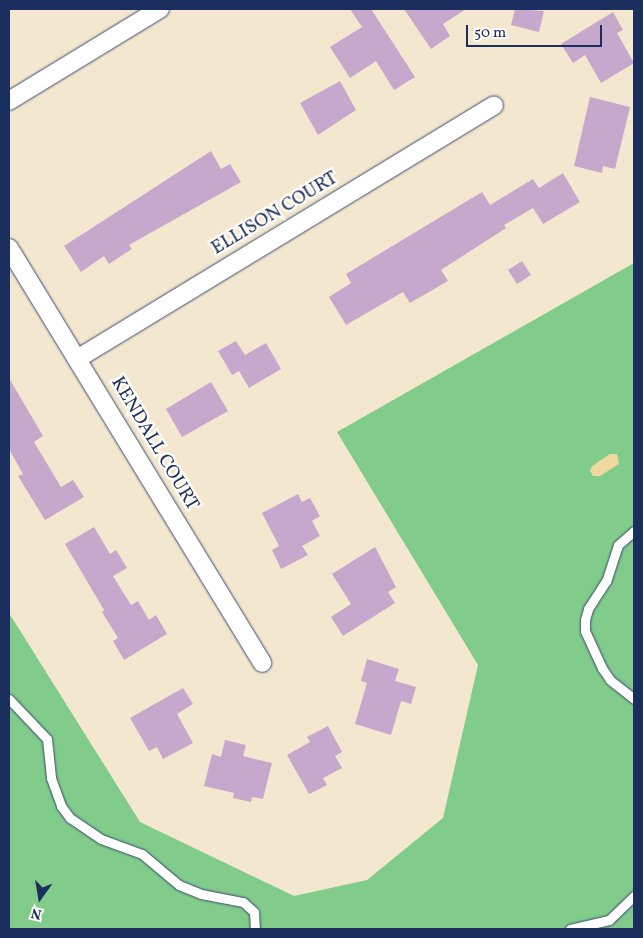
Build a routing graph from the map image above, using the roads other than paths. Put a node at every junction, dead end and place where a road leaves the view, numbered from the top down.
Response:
1 (160, 9) edge
2 (9, 101) edge
3 (494, 105) dead end
4 (9, 248) edge
5 (77, 359) junction
6 (634, 531) edge
7 (262, 663) dead end
8 (634, 699) edge
9 (9, 700) edge
10 (634, 896) edge
11 (255, 929) edge
12 (570, 929) edge

1 - 2 street
3 - 5 street, ELLISON COURT
4 - 5 street, KENDALL COURT
5 - 7 street, KENDALL COURT
6 - 8 lane
9 - 11 lane
10 - 12 lane

